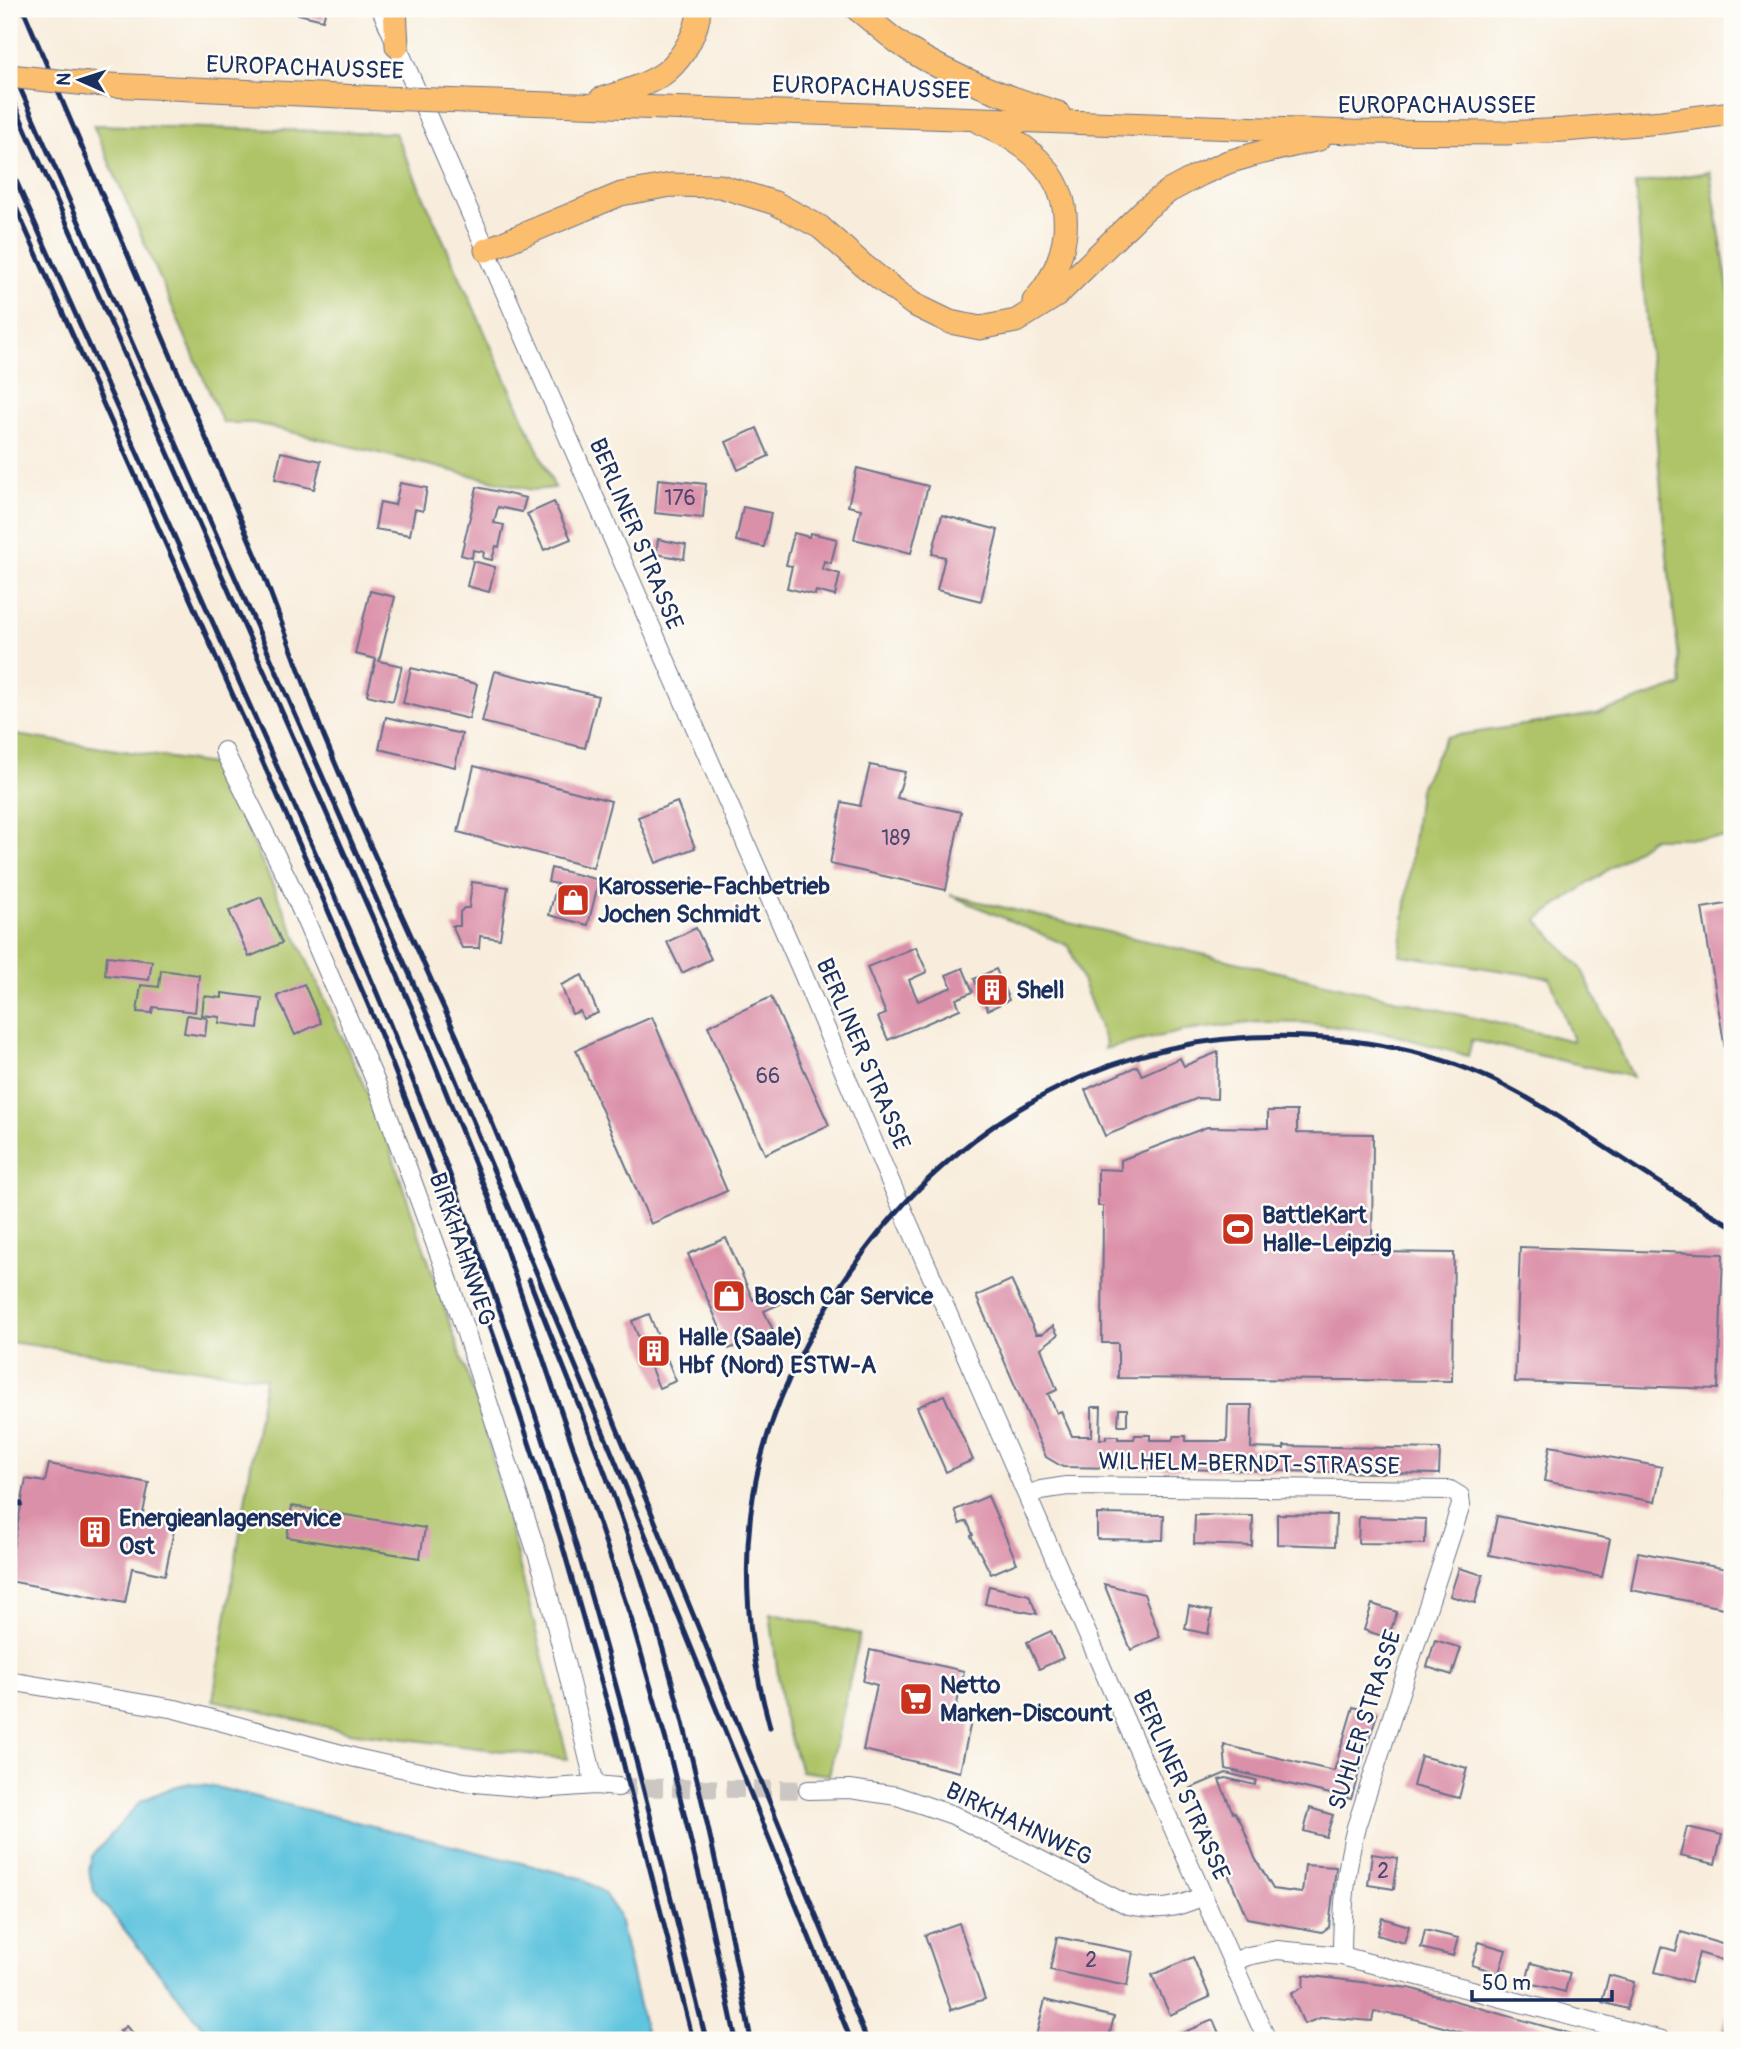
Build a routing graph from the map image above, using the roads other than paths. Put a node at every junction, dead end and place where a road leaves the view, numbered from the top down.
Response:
1 (381, 9) edge
2 (395, 9) edge
3 (699, 9) edge
4 (857, 9) edge
5 (397, 46) junction
6 (9, 76) edge
7 (581, 105) junction
8 (1732, 113) edge
9 (969, 118) junction
10 (1087, 122) junction
11 (1352, 132) junction
12 (486, 250) junction
13 (1017, 321) junction
14 (224, 751) dead end
15 (1028, 1495) junction
16 (1461, 1505) joint
17 (9, 1681) edge
18 (595, 1785) junction
19 (618, 1787) tunnel mouth
20 (808, 1790) tunnel mouth
21 (1203, 1896) junction
22 (1342, 1956) junction
23 (1233, 1962) junction
24 (1267, 2040) edge
25 (1661, 2040) edge

1 - 5 street, BERLINER STRASSE
2 - 5 main road
3 - 7 main road
4 - 10 main road
5 - 12 street, BERLINER STRASSE
6 - 7 main road, EUROPACHAUSSEE, bridge
7 - 9 main road, EUROPACHAUSSEE
8 - 11 main road, EUROPACHAUSSEE
9 - 10 main road, EUROPACHAUSSEE
9 - 13 main road
10 - 11 main road, EUROPACHAUSSEE
11 - 13 main road
12 - 13 main road
12 - 15 street, BERLINER STRASSE
14 - 18 street, BIRKHAHNWEG
15 - 16 street, WILHELM-BERNDT-STRASSE
15 - 21 street, BERLINER STRASSE
16 - 22 street, SUHLER STRASSE
17 - 18 street
18 - 19 street
20 - 21 street, BIRKHAHNWEG
21 - 23 street, BERLINER STRASSE
22 - 23 street
22 - 25 street
23 - 24 street, BERLINER STRASSE

